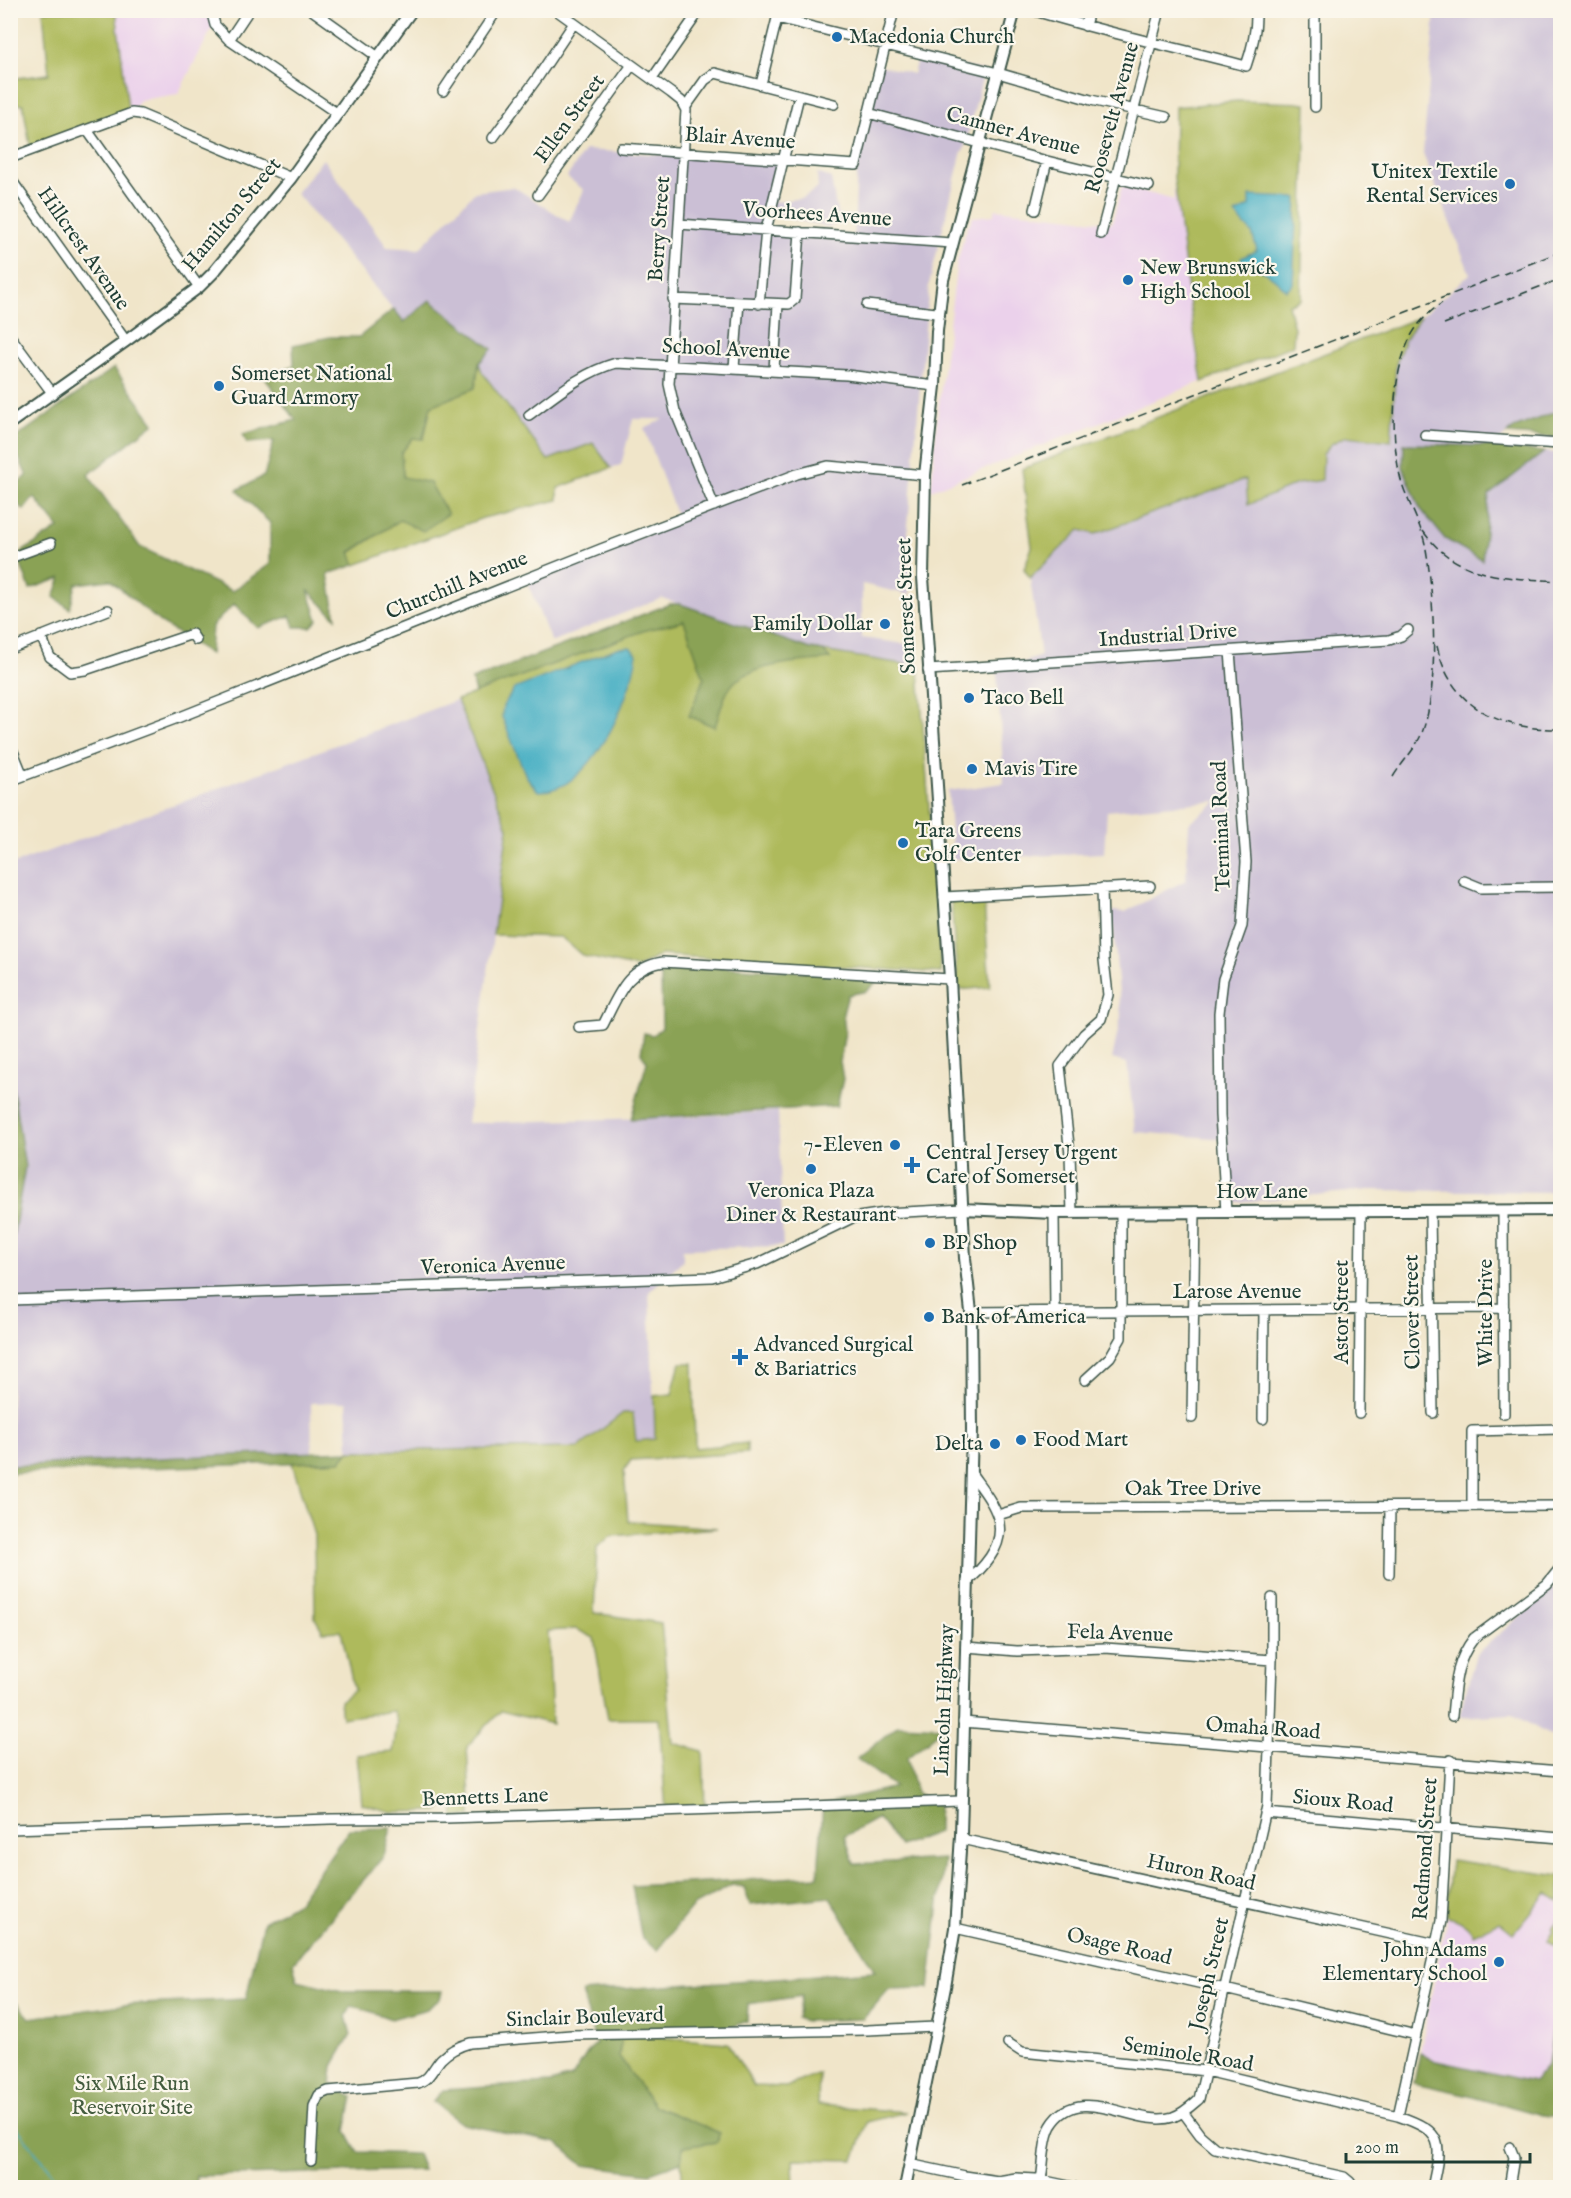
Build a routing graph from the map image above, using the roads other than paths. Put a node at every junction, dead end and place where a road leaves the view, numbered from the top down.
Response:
1 (211, 10) edge
2 (249, 10) edge
3 (312, 10) edge
4 (412, 10) edge
5 (497, 10) edge
6 (556, 10) edge
7 (700, 10) edge
8 (894, 10) edge
9 (1015, 10) edge
10 (1032, 10) edge
11 (1089, 10) edge
12 (1160, 10) edge
13 (1256, 10) edge
14 (1315, 10) edge
15 (778, 14) edge
16 (574, 23) junction
17 (1085, 26) junction
18 (229, 40) junction
19 (1151, 42) junction
20 (885, 45) junction
21 (378, 57) junction
22 (632, 65) junction
23 (998, 73) junction
24 (652, 79) junction
25 (761, 84) junction
26 (443, 91) dead end
27 (799, 96) junction
28 (834, 104) dead end
29 (1315, 107) dead end
30 (685, 108) junction
31 (1134, 109) junction
32 (868, 113) junction
33 (338, 114) junction
34 (1166, 117) dead end
35 (87, 130) junction
36 (493, 138) dead end
37 (979, 141) junction
38 (621, 148) dead end
39 (684, 154) junction
40 (10, 158) edge
41 (784, 161) junction
42 (1047, 161) junction
43 (1115, 177) junction
44 (10, 178) edge
45 (291, 178) junction
46 (1149, 186) dead end
47 (538, 195) dead end
48 (1035, 210) dead end
49 (679, 224) junction
50 (766, 230) junction
51 (800, 232) junction
52 (1101, 234) dead end
53 (952, 243) junction
54 (199, 287) junction
55 (674, 299) junction
56 (739, 302) junction
57 (759, 303) junction
58 (778, 304) junction
59 (867, 305) dead end
60 (938, 315) junction
61 (10, 336) edge
62 (126, 341) junction
63 (669, 365) junction
64 (734, 368) junction
65 (774, 370) junction
66 (935, 386) junction
67 (53, 394) junction
68 (529, 415) dead end
69 (10, 423) edge
70 (1425, 435) dead end
71 (1560, 444) edge
72 (925, 475) junction
73 (714, 506) junction
74 (51, 543) dead end
75 (10, 558) edge
76 (108, 610) dead end
77 (1408, 630) dead end
78 (41, 636) junction
79 (196, 640) dead end
80 (10, 649) edge
81 (1230, 651) junction
82 (928, 670) junction
83 (10, 744) edge
84 (23, 776) junction
85 (10, 781) edge
86 (1464, 881) dead end
87 (1150, 886) dead end
88 (1560, 887) edge
89 (1102, 888) junction
90 (944, 897) junction
91 (950, 979) junction
92 (579, 1027) dead end
93 (963, 1209) junction
94 (1560, 1210) edge
95 (1361, 1211) junction
96 (1430, 1211) junction
97 (1503, 1211) junction
98 (1195, 1212) junction
99 (1226, 1212) junction
100 (1054, 1213) junction
101 (1072, 1213) junction
102 (1121, 1213) junction
103 (10, 1300) edge
104 (1504, 1308) junction
105 (1360, 1309) junction
106 (1431, 1309) junction
107 (1194, 1310) junction
108 (1264, 1310) junction
109 (1055, 1311) junction
110 (1122, 1311) junction
111 (971, 1312) junction
112 (1085, 1380) dead end
113 (1359, 1413) dead end
114 (1433, 1413) dead end
115 (1504, 1414) dead end
116 (1192, 1418) dead end
117 (1263, 1419) dead end
118 (1560, 1429) edge
119 (971, 1473) junction
120 (1390, 1506) junction
121 (1472, 1506) junction
122 (1560, 1506) edge
123 (998, 1515) junction
124 (1560, 1568) edge
125 (1389, 1574) dead end
126 (967, 1581) junction
127 (1272, 1598) dead end
128 (966, 1647) junction
129 (1272, 1660) junction
130 (1452, 1716) dead end
131 (963, 1722) junction
132 (1269, 1748) junction
133 (1450, 1760) junction
134 (1560, 1771) edge
135 (961, 1801) junction
136 (1265, 1813) junction
137 (10, 1829) edge
138 (1447, 1829) junction
139 (961, 1834) junction
140 (1560, 1839) edge
141 (1245, 1902) junction
142 (955, 1928) junction
143 (1436, 1944) junction
144 (1225, 1989) junction
145 (936, 2027) junction
146 (1416, 2035) junction
147 (1008, 2043) dead end
148 (1206, 2072) junction
149 (1183, 2112) junction
150 (1398, 2116) junction
151 (1510, 2147) dead end
152 (311, 2161) dead end
153 (909, 2164) junction
154 (1041, 2180) junction
155 (990, 2184) edge
156 (904, 2187) edge
157 (1077, 2187) edge
158 (1352, 2187) edge
159 (1432, 2187) edge
160 (1509, 2187) edge

1 - 18 street
2 - 18 street
3 - 21 street
4 - 21 main road, Hamilton Street
5 - 26 street
6 - 16 street
7 - 24 street
8 - 20 street
9 - 23 main road, Somerset Street
10 - 17 street
11 - 17 street
12 - 19 street, Roosevelt Avenue
13 - 19 street
14 - 29 street
15 - 20 street
15 - 25 street
16 - 22 street
16 - 36 street
17 - 19 street
18 - 33 street
19 - 31 street, Roosevelt Avenue
20 - 23 street
20 - 32 street
21 - 33 main road, Hamilton Street
22 - 24 street
22 - 47 street, Ellen Street
23 - 31 street
23 - 37 main road, Somerset Street
24 - 30 street
25 - 27 street
25 - 30 street
27 - 28 street
27 - 41 street
30 - 39 street, Berry Street
31 - 34 street
31 - 43 street, Roosevelt Avenue
32 - 37 street, Camner Avenue
32 - 41 street, Blair Avenue
33 - 45 main road, Hamilton Street
35 - 40 street
35 - 45 street
35 - 54 street
37 - 42 street, Camner Avenue
37 - 53 main road, Somerset Street
38 - 39 street, Blair Avenue
39 - 41 street, Blair Avenue
39 - 49 street, Berry Street
41 - 50 street
42 - 43 street, Camner Avenue
42 - 48 street
43 - 46 street, Camner Avenue
43 - 52 street, Roosevelt Avenue
44 - 62 street, Hillcrest Avenue
45 - 54 main road, Hamilton Street
49 - 50 street, Voorhees Avenue
49 - 55 street, Berry Street
50 - 51 street, Voorhees Avenue
50 - 57 street
51 - 53 street, Voorhees Avenue
51 - 58 street
53 - 60 main road, Somerset Street
54 - 62 main road, Hamilton Street
55 - 56 street
55 - 63 street, Berry Street
56 - 57 street
56 - 64 street
57 - 58 street
58 - 65 street
59 - 60 street
60 - 66 main road, Somerset Street
61 - 67 street
62 - 67 main road, Hamilton Street
63 - 64 street, School Avenue
63 - 68 street, School Avenue
63 - 73 street, Berry Street
64 - 65 street, School Avenue
65 - 66 street, School Avenue
66 - 72 main road, Somerset Street
67 - 69 main road, Hamilton Street
70 - 71 street
72 - 73 street, Churchill Avenue
72 - 82 main road, Somerset Street
73 - 84 street, Churchill Avenue
74 - 75 street
76 - 78 street
77 - 81 street, Industrial Drive
78 - 79 street
78 - 80 street
81 - 82 street, Industrial Drive
81 - 99 street, Terminal Road
82 - 90 main road, Somerset Street
83 - 84 street
84 - 85 street, Churchill Avenue
86 - 88 street
87 - 89 street
89 - 90 street
89 - 101 street
90 - 91 main road, Somerset Street
91 - 92 street
91 - 93 main road, Somerset Street
93 - 100 main road, How Lane
93 - 103 street, Veronica Avenue
93 - 111 main road, Lincoln Highway
94 - 97 main road, How Lane
95 - 96 main road, How Lane
95 - 99 main road, How Lane
95 - 105 street, Astor Street
96 - 97 main road, How Lane
96 - 106 street, Clover Street
97 - 104 street, White Drive
98 - 99 main road, How Lane
98 - 102 main road, How Lane
98 - 107 street
100 - 101 main road, How Lane
100 - 109 street
101 - 102 main road, How Lane
102 - 110 street
104 - 106 street, Larose Avenue
104 - 115 street, White Drive
105 - 106 street, Larose Avenue
105 - 108 street, Larose Avenue
105 - 113 street, Astor Street
106 - 114 street, Clover Street
107 - 108 street, Larose Avenue
107 - 110 street, Larose Avenue
107 - 116 street
108 - 117 street
109 - 110 street, Larose Avenue
109 - 111 street, Larose Avenue
110 - 112 street
111 - 119 main road, Lincoln Highway
118 - 121 street
119 - 123 street
119 - 126 main road, Lincoln Highway
120 - 121 street, Oak Tree Drive
120 - 123 street, Oak Tree Drive
120 - 125 street
121 - 122 street, Oak Tree Drive
123 - 126 street
124 - 130 street
126 - 128 main road, Lincoln Highway
127 - 129 street, Joseph Street
128 - 129 street, Fela Avenue
128 - 131 main road, Lincoln Highway
129 - 132 street, Joseph Street
131 - 132 street, Omaha Road
131 - 135 main road, Lincoln Highway
132 - 133 street, Omaha Road
132 - 136 street, Joseph Street
133 - 134 street, Omaha Road
133 - 138 street, Redmond Street
135 - 137 street, Bennetts Lane
135 - 139 main road, Lincoln Highway
136 - 138 street, Sioux Road
136 - 141 street, Joseph Street
138 - 140 street, Sioux Road
138 - 143 street, Redmond Street
139 - 141 street, Huron Road
139 - 142 main road, Lincoln Highway
141 - 143 street, Huron Road
141 - 144 street, Joseph Street
142 - 144 street, Osage Road
142 - 145 main road, Lincoln Highway
143 - 146 street, Redmond Street
144 - 146 street, Osage Road
144 - 148 street, Joseph Street
145 - 152 street, Sinclair Boulevard
145 - 153 main road, Lincoln Highway
146 - 150 street, Redmond Street
147 - 148 street, Seminole Road
148 - 149 street, Joseph Street
148 - 150 street, Seminole Road
149 - 154 street
149 - 158 street
150 - 159 street, Seminole Road
151 - 160 street
153 - 155 street
153 - 156 main road, Lincoln Highway
154 - 155 street
154 - 157 street

